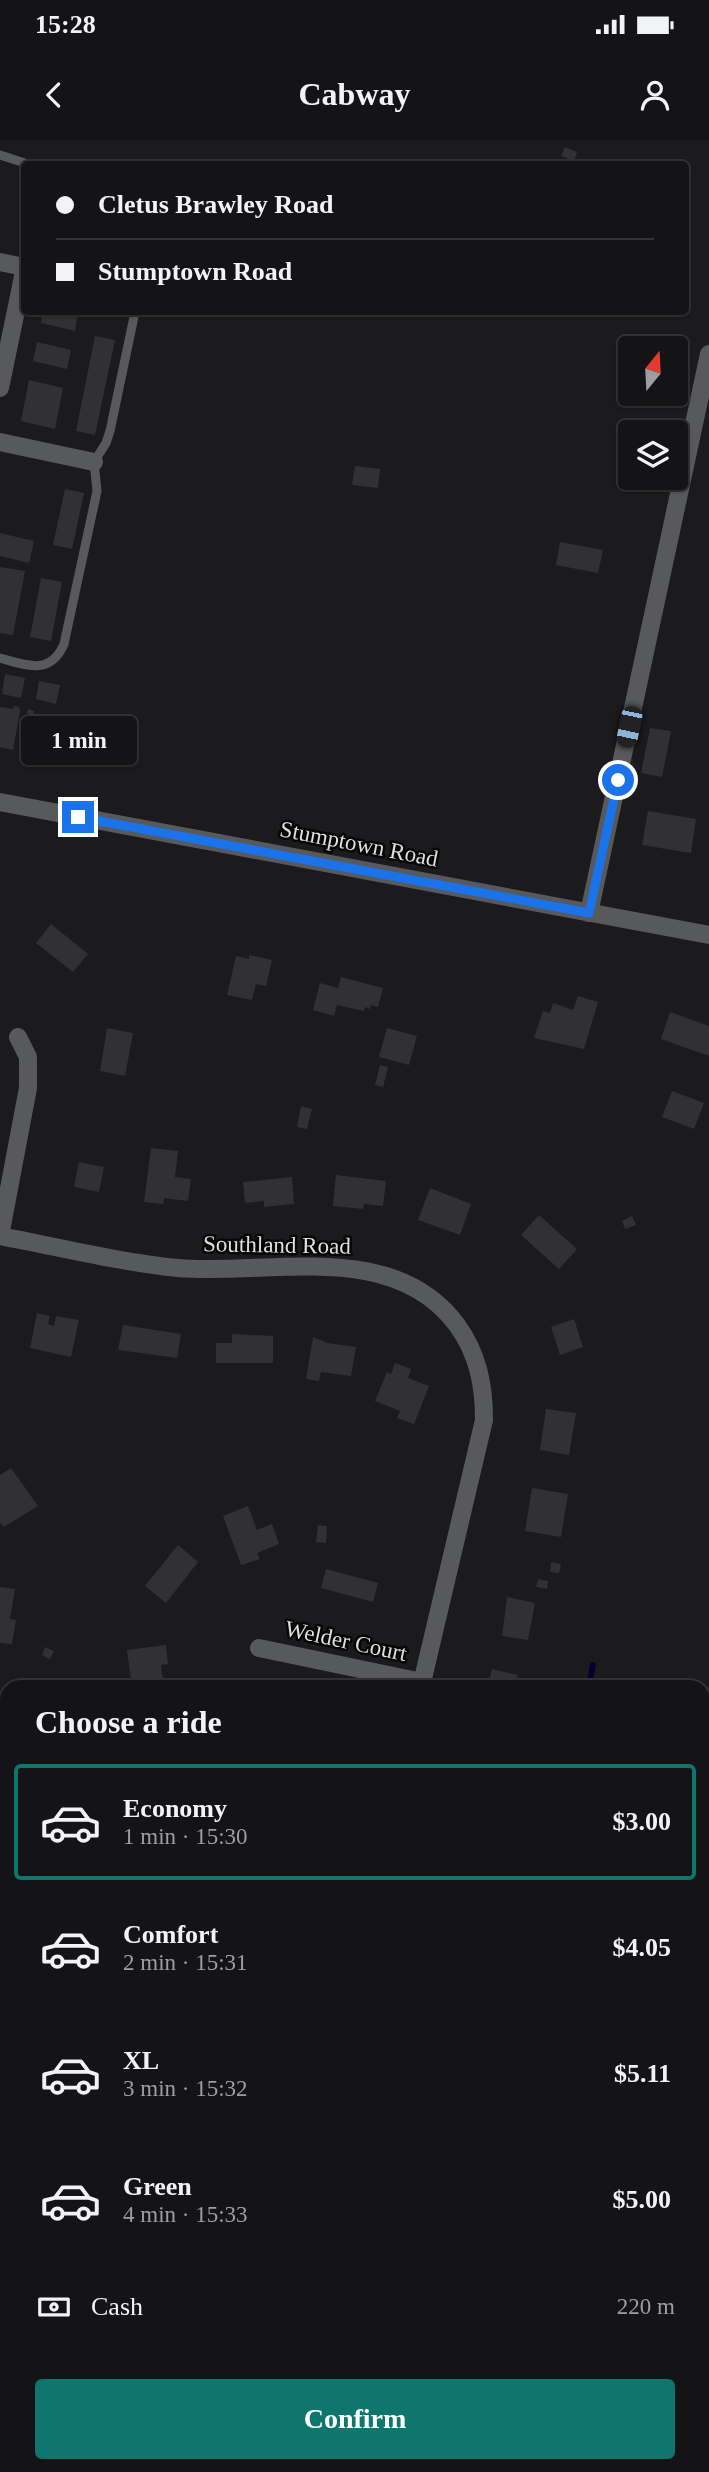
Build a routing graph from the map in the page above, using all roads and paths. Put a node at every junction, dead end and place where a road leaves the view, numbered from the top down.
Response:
1 (0, 155) edge
2 (21, 162) edge
3 (0, 262) edge
4 (21, 269) edge
5 (21, 285) edge
6 (134, 315) edge
7 (709, 354) edge
8 (0, 388) edge
9 (0, 442) edge
10 (94, 462) junction
11 (0, 658) edge
12 (0, 802) edge
13 (589, 913) junction
14 (709, 935) edge
15 (18, 1037) dead end
16 (0, 1236) edge
17 (259, 1648) dead end
18 (400, 1680) edge
19 (423, 1680) edge

1 - 2 lane
3 - 4 street
5 - 8 street
6 - 10 lane
7 - 13 street
9 - 10 street
10 - 11 lane
12 - 13 street, Stumptown Road
13 - 14 street, Stumptown Road
15 - 16 street
16 - 19 street, Southland Road
17 - 18 street, Welder Court

